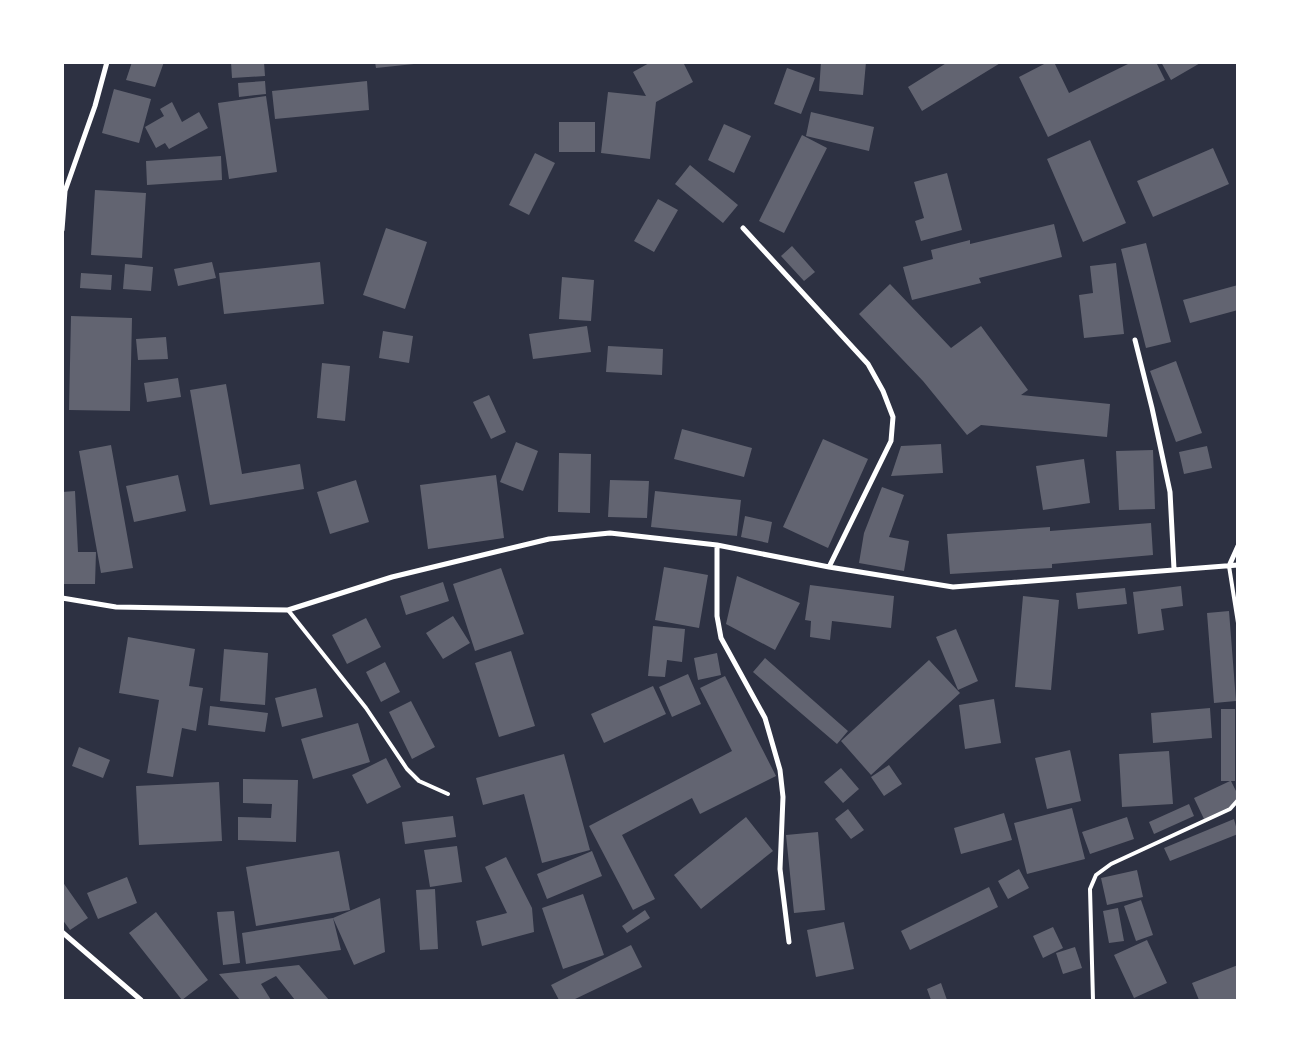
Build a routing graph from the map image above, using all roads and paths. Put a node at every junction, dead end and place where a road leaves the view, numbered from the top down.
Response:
1 (107, 62) edge
2 (743, 228) dead end
3 (62, 230) edge
4 (1135, 340) dead end
5 (717, 544) junction
6 (1238, 546) edge
7 (1238, 565) edge
8 (1229, 566) junction
9 (829, 567) junction
10 (1174, 569) junction
11 (62, 598) edge
12 (288, 610) junction
13 (1238, 623) edge
14 (448, 794) dead end
15 (1238, 800) edge
16 (62, 932) edge
17 (788, 942) dead end
18 (141, 1000) edge
19 (1093, 1000) edge

1 - 3 street
2 - 9 street
4 - 10 street
5 - 9 street
5 - 12 street
5 - 17 street
6 - 8 street
7 - 8 street
8 - 10 street
8 - 13 lane
9 - 10 street
11 - 12 street
12 - 14 lane
15 - 19 lane
16 - 18 street

